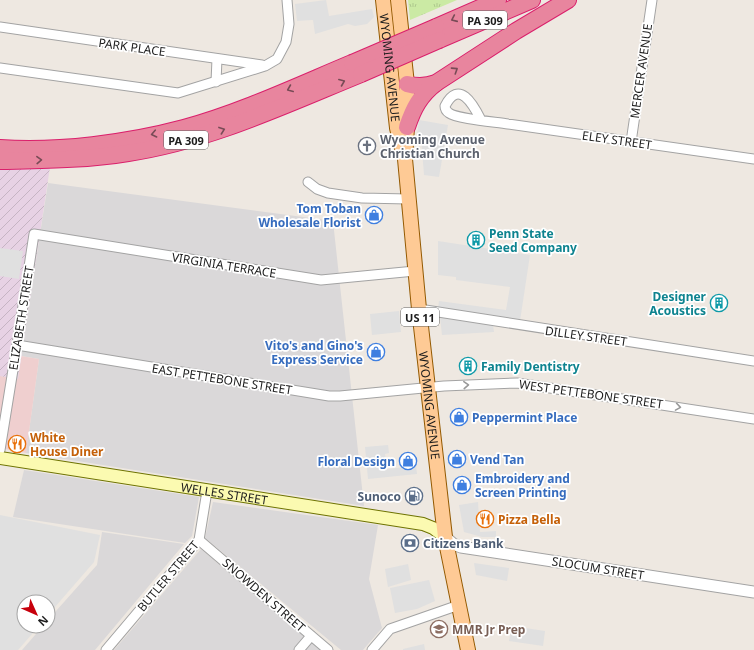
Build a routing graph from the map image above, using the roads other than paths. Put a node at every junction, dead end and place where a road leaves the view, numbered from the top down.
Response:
1 (287, 0) edge
2 (382, 0) edge
3 (398, 0) edge
4 (498, 0) edge
5 (532, 0) edge
6 (568, 0) edge
7 (652, 0) edge
8 (0, 27) edge
9 (438, 34) junction
10 (217, 59) junction
11 (265, 66) junction
12 (0, 68) edge
13 (356, 69) junction
14 (390, 76) junction
15 (216, 82) junction
16 (436, 83) junction
17 (407, 84) junction
18 (481, 120) dead end
19 (407, 127) junction
20 (631, 142) junction
21 (0, 148) edge
22 (405, 159) junction
23 (754, 160) edge
24 (0, 161) edge
25 (308, 182) dead end
26 (408, 198) junction
27 (34, 234) joint
28 (415, 271) junction
29 (419, 309) junction
30 (17, 345) junction
31 (754, 361) edge
32 (427, 388) junction
33 (754, 419) edge
34 (0, 450) edge
35 (0, 458) edge
36 (208, 491) junction
37 (444, 537) junction
38 (200, 540) junction
39 (754, 592) edge
40 (459, 605) junction
41 (311, 636) junction
42 (106, 650) edge
43 (299, 650) edge
44 (328, 650) edge
45 (372, 650) edge
46 (468, 650) edge

1 - 11 street
2 - 14 main road, WYOMING AVENUE / US 11
3 - 17 main road, WYOMING AVENUE / US 11
4 -> 9 highway, PA 309
5 - 9 highway, PA 309
16 -> 6 highway
7 - 20 street, MERCER AVENUE
8 - 10 street, PARK PLACE
9 - 13 highway, PA 309, bridge
10 - 11 street, PARK PLACE
10 - 15 street
11 - 15 street
12 - 15 street
13 -> 21 highway, PA 309
24 -> 13 highway, PA 309
14 - 17 main road
14 - 22 main road, WYOMING AVENUE / US 11
16 - 17 highway
16 - 19 highway
17 - 19 main road, WYOMING AVENUE / US 11
18 - 20 street, ELEY STREET
19 - 22 main road, WYOMING AVENUE / US 11
20 - 23 street, ELEY STREET
22 - 26 main road, WYOMING AVENUE / US 11
25 - 26 street
26 - 28 main road, WYOMING AVENUE / US 11
27 - 28 street, VIRGINIA TERRACE
27 - 30 street, ELIZABETH STREET
28 - 29 main road, WYOMING AVENUE / US 11
29 - 31 street, DILLEY STREET
29 - 32 main road, WYOMING AVENUE / US 11
30 - 32 street, EAST PETTEBONE STREET
30 - 34 street, ELIZABETH STREET
32 -> 33 street, WEST PETTEBONE STREET
32 - 37 main road, WYOMING AVENUE / US 11
35 - 36 main road, WELLES STREET
36 - 37 main road, WELLES STREET
36 - 38 street, BUTLER STREET
37 - 39 street, SLOCUM STREET
37 - 40 main road, WYOMING AVENUE / US 11
38 - 41 street, SNOWDEN STREET
38 - 42 street, BUTLER STREET
40 - 45 street
40 - 46 main road, WYOMING AVENUE / US 11
41 - 43 street
41 - 44 street, SNOWDEN STREET

